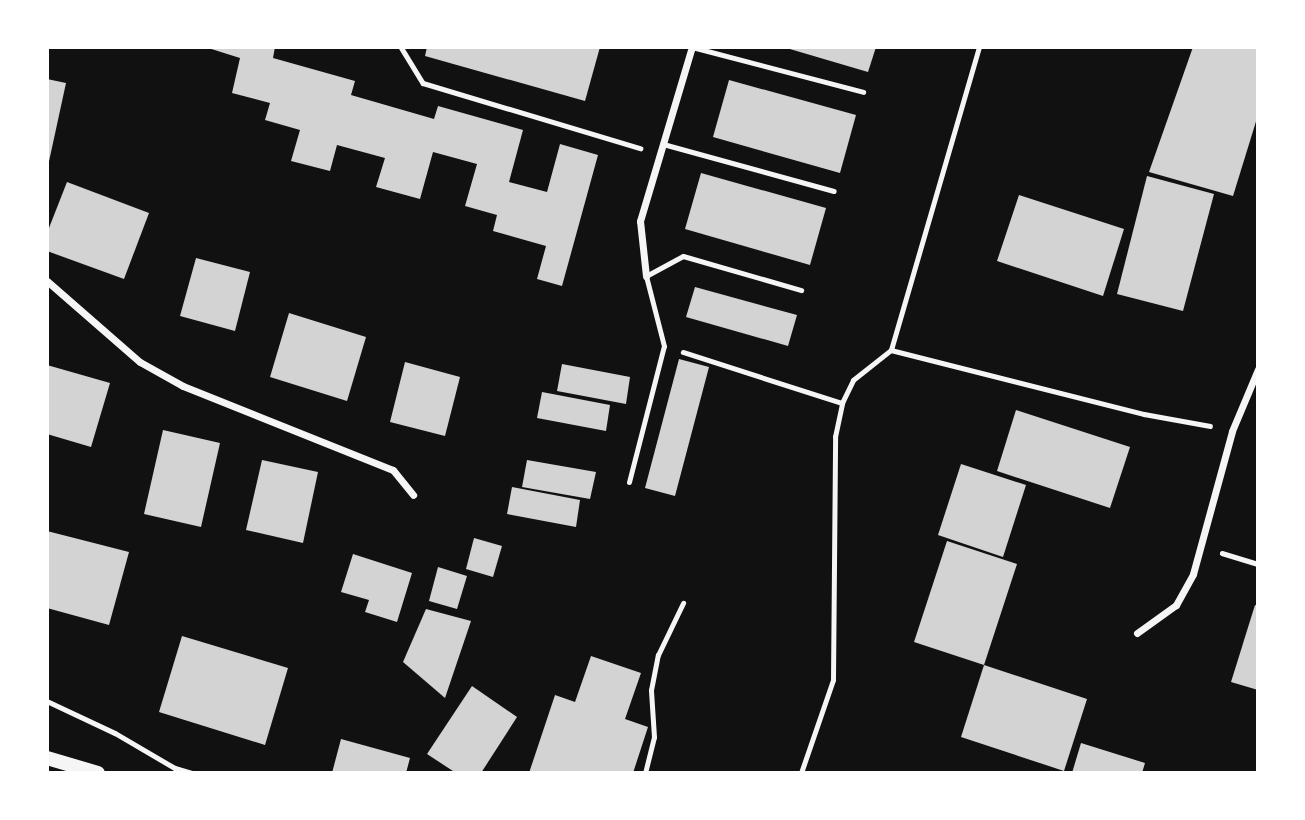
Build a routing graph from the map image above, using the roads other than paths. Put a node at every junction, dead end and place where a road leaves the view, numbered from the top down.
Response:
1 (692, 47) edge
2 (863, 92) dead end
3 (663, 144) junction
4 (834, 191) dead end
5 (646, 276) junction
6 (47, 281) edge
7 (801, 290) dead end
8 (1258, 369) edge
9 (629, 482) dead end
10 (413, 495) dead end
11 (683, 603) dead end
12 (1137, 633) dead end
13 (47, 758) edge
14 (99, 773) edge
15 (645, 773) edge

1 - 2 lane
1 - 3 street
3 - 4 lane
3 - 5 street
5 - 7 lane
5 - 9 lane
6 - 10 street
8 - 12 street
11 - 15 lane
13 - 14 main road

